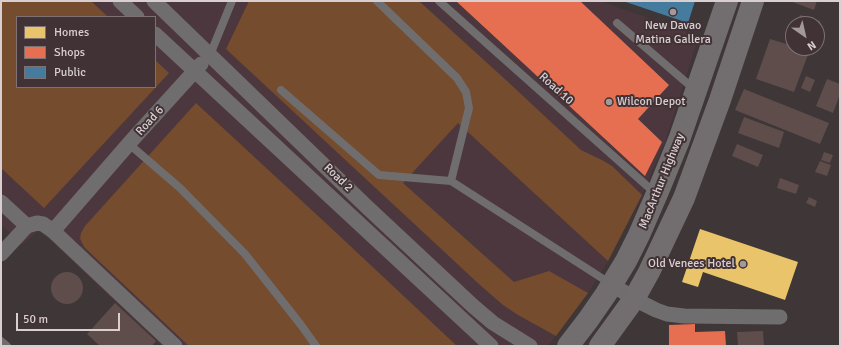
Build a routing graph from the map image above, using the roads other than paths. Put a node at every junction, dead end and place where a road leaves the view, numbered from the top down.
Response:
1 (120, 1) edge
2 (154, 1) edge
3 (232, 1) edge
4 (378, 1) edge
5 (439, 1) edge
6 (727, 1) edge
7 (753, 1) edge
8 (136, 16) edge
9 (616, 23) dead end
10 (156, 35) edge
11 (210, 54) junction
12 (195, 71) junction
13 (281, 90) dead end
14 (696, 91) junction
15 (720, 100) junction
16 (129, 144) junction
17 (451, 180) junction
18 (657, 194) junction
19 (1, 202) edge
20 (367, 207) junction
21 (355, 220) junction
22 (27, 226) junction
23 (53, 231) junction
24 (1, 254) edge
25 (612, 285) junction
26 (634, 299) junction
27 (780, 317) dead end
28 (1, 341) edge
29 (7, 346) edge
30 (175, 346) edge
31 (316, 346) edge
32 (490, 346) edge
33 (530, 346) edge
34 (568, 346) edge
35 (600, 346) edge

1 - 8 street
2 - 11 street, Road 2
3 - 11 lane, Road 6
4 - 17 lane
5 - 18 lane, Road 10
6 - 14 main road, MacArthur Highway
7 - 15 main road, MacArthur Highway
9 - 14 lane
10 - 12 street, Road 2
11 - 12 street, Road 6
11 - 20 street, Road 2
12 - 16 street, Road 6
12 - 21 street, Road 2
13 - 17 lane
14 - 15 main road
14 - 18 main road, MacArthur Highway
15 - 26 main road, MacArthur Highway
16 - 23 street, Road 6
16 - 31 lane
17 - 25 lane
18 - 25 main road, MacArthur Highway
19 - 22 street
20 - 21 street
20 - 33 street, Road 2
21 - 32 street, Road 2
22 - 23 street
22 - 24 street
23 - 30 street
25 - 26 street
25 - 34 main road, MacArthur Highway
26 - 27 street
26 - 35 main road, MacArthur Highway
28 - 29 lane

